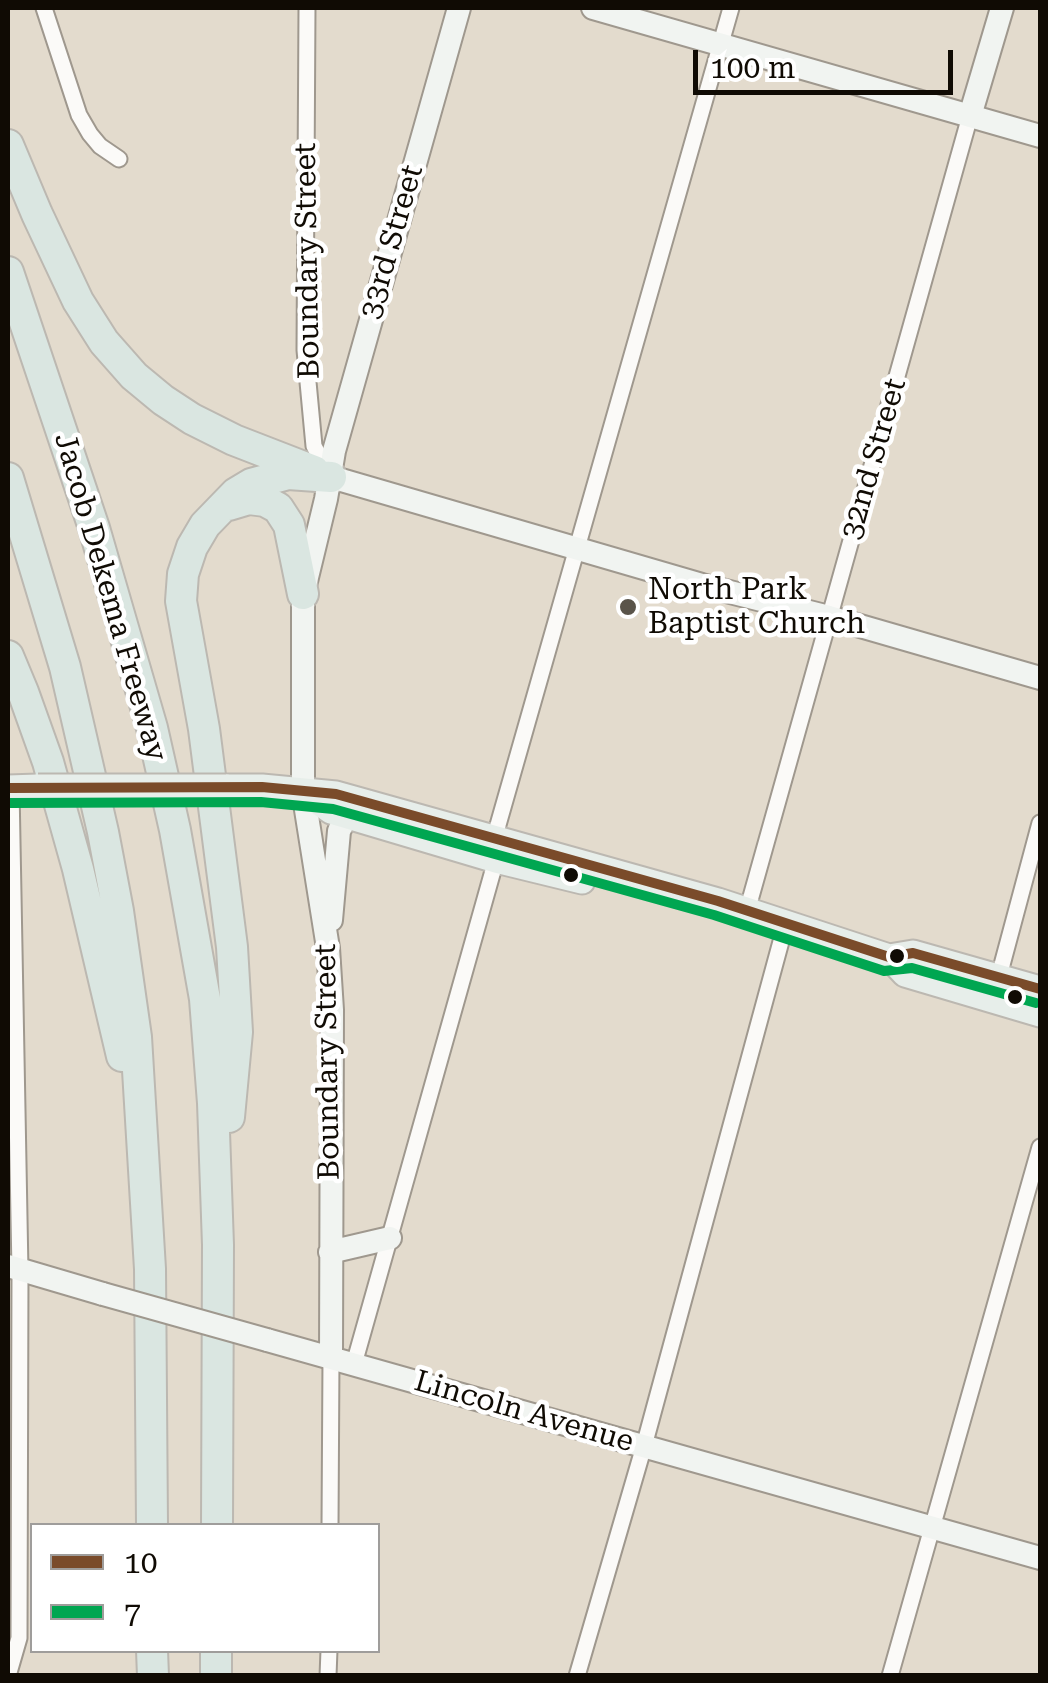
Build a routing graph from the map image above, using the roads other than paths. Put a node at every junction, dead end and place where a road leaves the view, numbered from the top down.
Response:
1 (44, 8) edge
2 (307, 8) edge
3 (459, 8) edge
4 (592, 8) edge
5 (731, 8) edge
6 (1002, 8) edge
7 (720, 44) junction
8 (970, 116) junction
9 (1040, 136) edge
10 (8, 145) edge
11 (119, 160) dead end
12 (8, 272) edge
13 (331, 477) junction
14 (8, 478) edge
15 (221, 508) junction
16 (577, 549) junction
17 (303, 594) junction
18 (829, 617) junction
19 (8, 656) edge
20 (1040, 678) edge
21 (9, 788) edge
22 (303, 791) junction
23 (350, 817) junction
24 (1040, 823) edge
25 (495, 849) junction
26 (747, 912) junction
27 (786, 923) junction
28 (328, 948) junction
29 (889, 956) junction
30 (999, 976) junction
31 (1040, 989) edge
32 (1040, 1014) edge
33 (1040, 1147) edge
34 (144, 1150) junction
35 (390, 1238) junction
36 (218, 1245) junction
37 (330, 1252) junction
38 (14, 1268) edge
39 (343, 1361) junction
40 (644, 1446) junction
41 (152, 1523) edge
42 (217, 1523) edge
43 (330, 1523) edge
44 (933, 1529) junction
45 (1040, 1558) edge
46 (13, 1636) edge
47 (8, 1676) edge
48 (578, 1676) edge
49 (890, 1676) edge

1 - 11 street
2 - 13 street, Boundary Street
3 - 13 main road, 33rd Street
4 - 7 main road
5 - 7 street
6 - 8 main road, 32nd Street
7 - 8 main road
7 - 16 street
8 - 9 main road
8 - 18 street, 32nd Street
10 - 13 highway
12 - 36 highway, Jacob Dekema Freeway
13 - 15 highway
13 - 16 main road
13 - 17 main road, Boundary Street
14 - 34 highway, Jacob Dekema Freeway
15 - 17 highway
15 - 36 highway
16 - 18 main road
16 - 25 street
17 - 22 main road, Boundary Street
18 - 20 main road
18 - 26 street, 32nd Street
19 - 34 highway
21 - 22 main road, bridge
21 - 38 street
22 - 23 main road
22 - 25 main road
22 - 28 main road, Boundary Street
23 - 25 main road
23 - 28 main road
24 - 30 street
25 - 26 main road
25 - 35 street
26 - 27 main road
27 - 29 main road
27 - 40 street
28 - 37 main road, Boundary Street
29 - 30 main road
29 - 32 main road
30 - 31 main road
33 - 44 street
34 - 41 highway, Jacob Dekema Freeway
35 - 37 main road
35 - 39 street
36 - 42 highway, Jacob Dekema Freeway
37 - 39 main road, Boundary Street
38 - 39 main road, Lincoln Avenue, bridge
38 - 46 street
39 - 40 main road, Lincoln Avenue
39 - 43 street, Boundary Street
40 - 44 main road, Lincoln Avenue
40 - 48 street
44 - 45 main road, Lincoln Avenue
44 - 49 street
46 - 47 street

